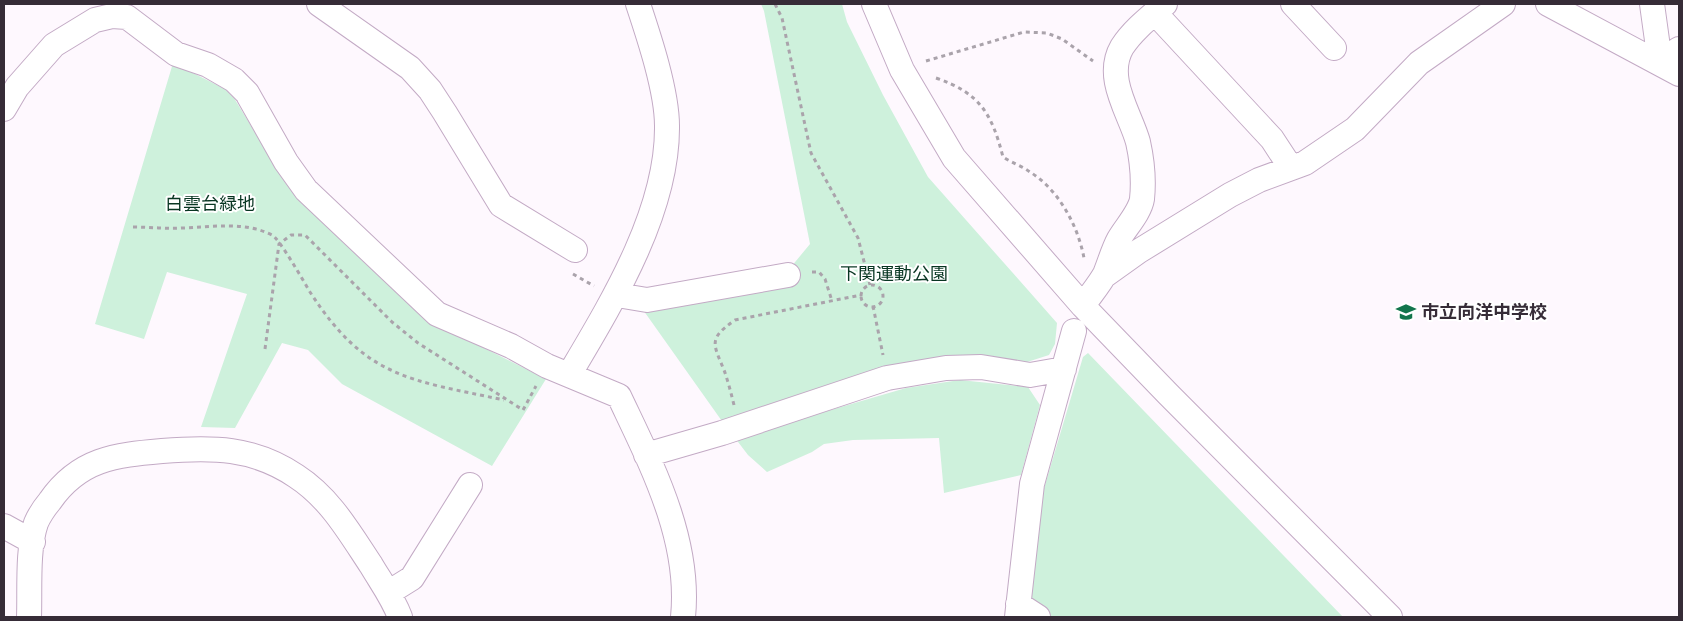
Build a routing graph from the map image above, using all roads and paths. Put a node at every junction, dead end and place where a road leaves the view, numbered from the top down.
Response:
1 (318, 4) edge
2 (638, 4) edge
3 (775, 4) edge
4 (874, 4) edge
5 (1293, 4) edge
6 (1503, 4) edge
7 (1548, 4) edge
8 (1652, 4) edge
9 (1160, 8) edge
10 (1334, 48) dead end
11 (1679, 49) edge
12 (926, 61) dead end
13 (1670, 68) edge
14 (1116, 70) junction
15 (936, 78) dead end
16 (4, 109) edge
17 (1292, 168) junction
18 (133, 227) dead end
19 (279, 244) junction
20 (575, 250) joint
21 (1085, 260) dead end
22 (796, 274) joint
23 (1104, 276) junction
24 (870, 285) junction
25 (617, 295) junction
26 (861, 295) junction
27 (832, 300) junction
28 (873, 306) junction
29 (1083, 306) junction
30 (1074, 331) dead end
31 (265, 349) dead end
32 (1064, 369) junction
33 (569, 375) junction
34 (887, 378) junction
35 (507, 400) junction
36 (523, 410) dead end
37 (747, 424) junction
38 (646, 454) junction
39 (470, 485) dead end
40 (4, 526) edge
41 (33, 542) junction
42 (388, 593) junction
43 (1017, 611) edge
44 (29, 617) edge
45 (400, 617) edge
46 (683, 617) edge
47 (1038, 617) edge
48 (1390, 617) edge

1 - 20 street
2 - 25 street
3 - 24 path
4 - 29 street
5 - 10 street
6 - 17 street
7 - 13 street
8 - 13 street
9 - 14 street
9 - 17 street
11 - 13 street
12 - 14 path
14 - 23 street
15 - 21 path
16 - 33 street
17 - 23 street
18 - 19 path
19 - 31 path
19 - 35 path
19 - 35 path
20 - 25 path
22 - 25 street
22 - 27 path
23 - 29 street
24 - 26 path
24 - 28 path
25 - 33 street
26 - 27 path
26 - 28 path
27 - 37 path
28 - 34 path
29 - 48 street
30 - 32 street
32 - 34 street
32 - 43 street
33 - 38 street
34 - 37 street
35 - 36 path
37 - 38 street
38 - 46 street
39 - 42 street
40 - 41 street
41 - 42 street
41 - 44 street
42 - 45 street
43 - 47 street

